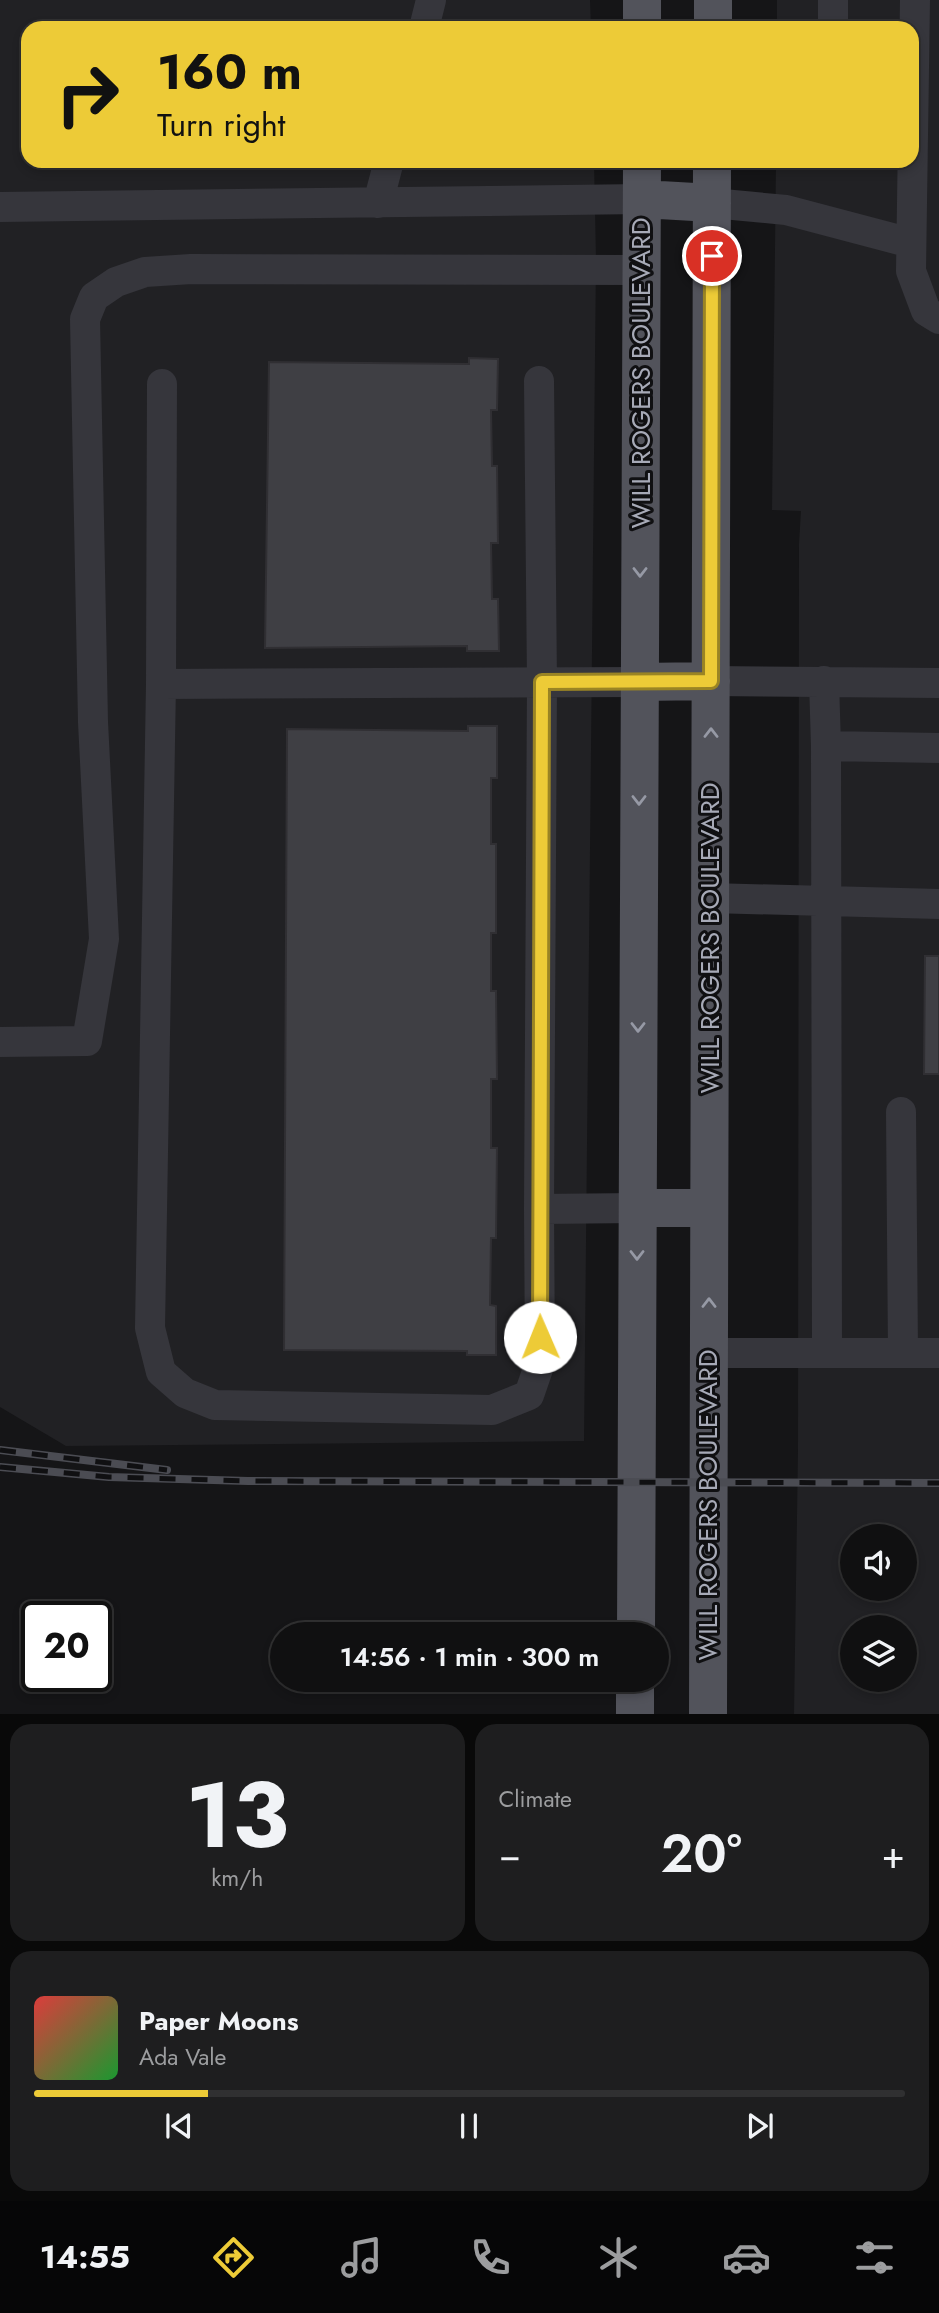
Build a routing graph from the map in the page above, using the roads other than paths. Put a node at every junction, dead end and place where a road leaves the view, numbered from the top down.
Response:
1 (432, 0) edge
2 (642, 0) edge
3 (713, 0) edge
4 (833, 0) edge
5 (915, 0) edge
6 (426, 21) edge
7 (642, 21) edge
8 (713, 21) edge
9 (833, 21) edge
10 (915, 21) edge
11 (387, 168) edge
12 (642, 168) edge
13 (712, 168) edge
14 (912, 168) edge
15 (642, 199) junction
16 (378, 203) junction
17 (712, 203) junction
18 (0, 207) edge
19 (912, 243) junction
20 (641, 270) junction
21 (939, 319) edge
22 (540, 381) dead end
23 (162, 384) dead end
24 (711, 681) junction
25 (824, 681) junction
26 (542, 682) junction
27 (640, 682) junction
28 (939, 683) edge
29 (161, 684) junction
30 (826, 746) junction
31 (939, 748) edge
32 (710, 898) junction
33 (826, 901) junction
34 (939, 904) edge
35 (0, 1042) edge
36 (901, 1112) dead end
37 (638, 1208) junction
38 (709, 1208) junction
39 (539, 1209) junction
40 (708, 1353) junction
41 (827, 1353) junction
42 (903, 1353) junction
43 (939, 1353) edge
44 (636, 1622) edge
45 (635, 1692) edge
46 (635, 1714) edge
47 (708, 1714) edge

1 - 6 lane
2 - 7 main road
3 - 8 main road
4 - 9 lane
5 - 10 lane
11 - 16 lane
12 - 15 main road, WILL ROGERS BOULEVARD
13 - 17 main road, WILL ROGERS BOULEVARD
14 - 19 lane
15 - 16 lane
15 - 17 main road
15 - 20 main road, WILL ROGERS BOULEVARD
16 - 18 lane
17 - 19 lane
17 - 24 main road, WILL ROGERS BOULEVARD
19 - 21 lane
20 -> 27 main road, WILL ROGERS BOULEVARD
20 - 35 lane
22 - 26 lane
23 - 29 lane
24 - 25 lane
24 - 27 main road
32 -> 24 main road, WILL ROGERS BOULEVARD
25 - 28 lane
25 - 30 lane
26 - 27 lane
26 - 29 lane
26 - 39 lane
27 -> 37 main road, WILL ROGERS BOULEVARD
29 - 39 lane
30 - 31 lane
30 - 33 lane
32 - 33 lane
32 - 38 main road, WILL ROGERS BOULEVARD
33 - 34 lane
33 - 41 lane
36 - 42 lane
37 - 38 main road
37 - 39 lane
37 -> 44 main road, WILL ROGERS BOULEVARD
40 -> 38 main road, WILL ROGERS BOULEVARD
40 - 41 lane
40 - 47 main road, WILL ROGERS BOULEVARD
41 - 42 lane
42 - 43 lane
45 - 46 main road

